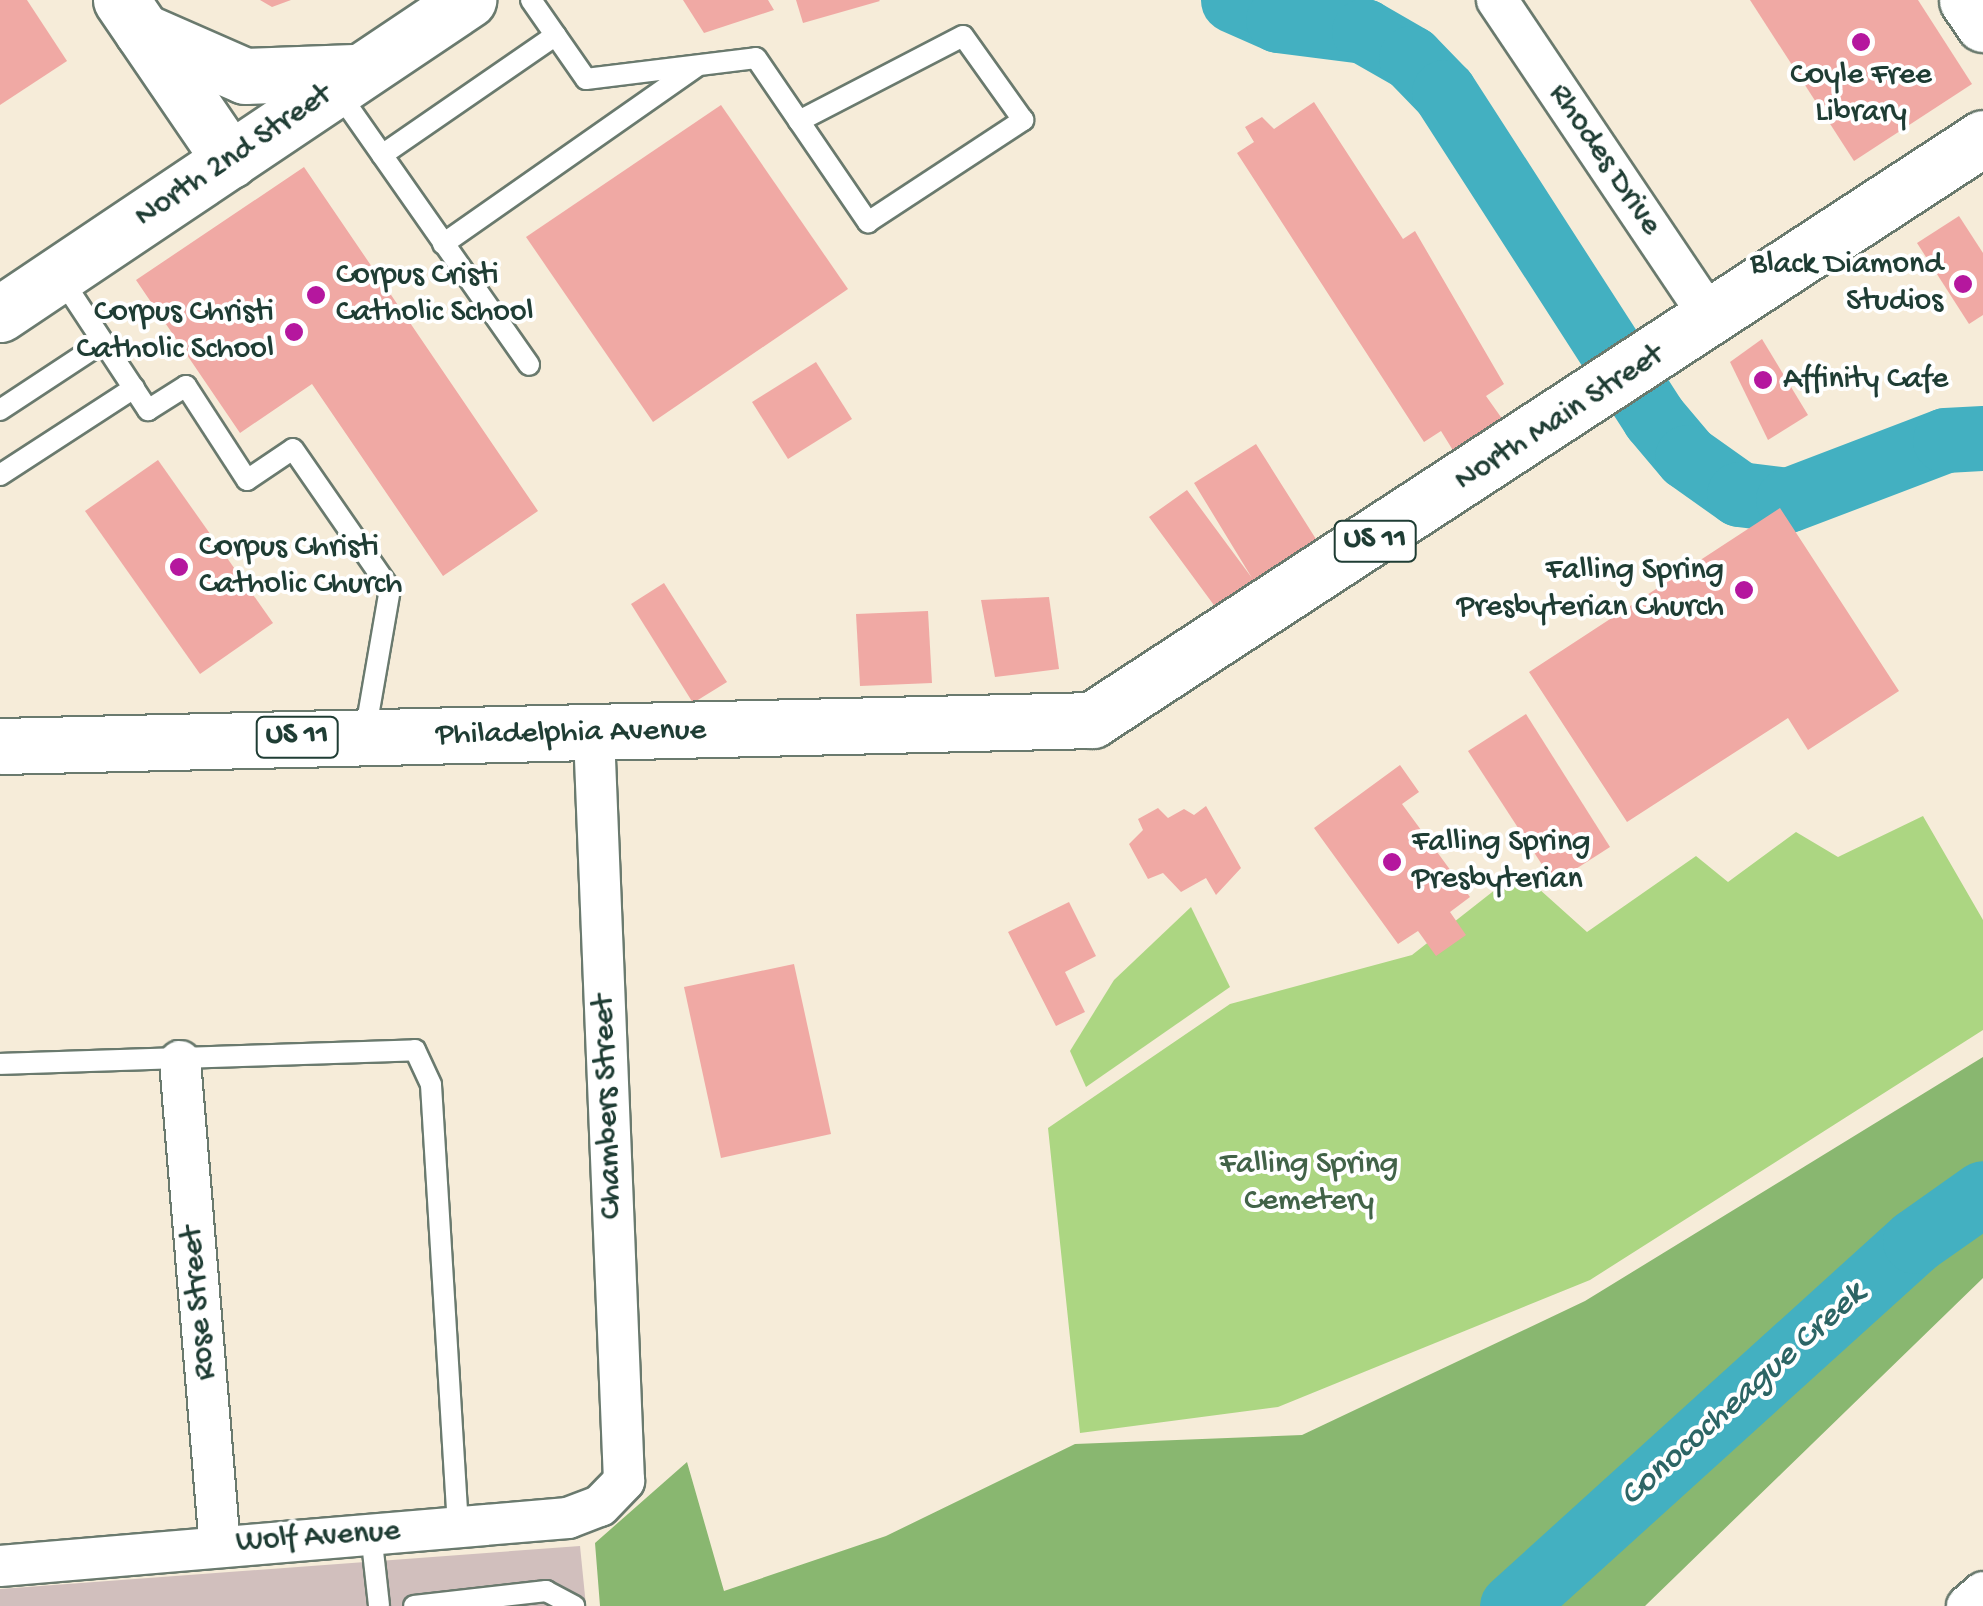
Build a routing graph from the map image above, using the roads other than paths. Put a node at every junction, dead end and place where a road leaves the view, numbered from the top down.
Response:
1 (468, 0) edge
2 (531, 0) edge
3 (1497, 0) edge
4 (1967, 0) edge
5 (132, 16) edge
6 (1983, 24) edge
7 (556, 34) junction
8 (698, 65) junction
9 (349, 80) junction
10 (798, 121) junction
11 (1983, 138) edge
12 (382, 155) junction
13 (230, 160) junction
14 (444, 244) junction
15 (59, 274) junction
16 (0, 314) edge
17 (1711, 320) junction
18 (104, 342) junction
19 (529, 365) dead end
20 (134, 388) junction
21 (0, 410) edge
22 (0, 475) edge
23 (1136, 700) joint
24 (594, 733) junction
25 (364, 736) junction
26 (0, 746) edge
27 (180, 1061) junction
28 (0, 1064) edge
29 (624, 1481) joint
30 (458, 1527) junction
31 (372, 1534) junction
32 (220, 1545) junction
33 (0, 1566) edge
34 (1983, 1592) edge
35 (379, 1606) edge
36 (414, 1606) edge
37 (574, 1606) edge
38 (1967, 1606) edge

1 - 9 main road, North 2nd Street
2 - 7 lane
3 - 17 street, Rhodes Drive
4 - 6 main road
5 - 9 main road
5 - 13 main road
7 - 8 lane
7 - 12 lane
8 - 10 lane
8 - 14 lane
9 - 12 lane
9 - 13 main road, North 2nd Street
10 - 10 lane
11 - 17 main road, North Main Street / US 11
12 - 14 lane
13 - 15 main road, North 2nd Street
14 - 19 lane
15 - 16 main road, North 2nd Street
15 - 18 lane
17 - 23 main road, North Main Street / US 11
18 - 20 lane
18 - 21 lane
20 - 22 lane
20 - 25 lane
23 - 24 main road, Philadelphia Avenue / US 11
24 - 25 main road, Philadelphia Avenue / US 11
24 - 29 street, Chambers Street
25 - 26 main road, Philadelphia Avenue / US 11
27 - 28 lane
27 - 30 lane
27 - 32 street, Rose Street
29 - 30 street, Wolf Avenue
30 - 31 street, Wolf Avenue
31 - 32 street, Wolf Avenue
31 - 35 lane
32 - 33 street, Wolf Avenue
34 - 38 street
36 - 37 lane

